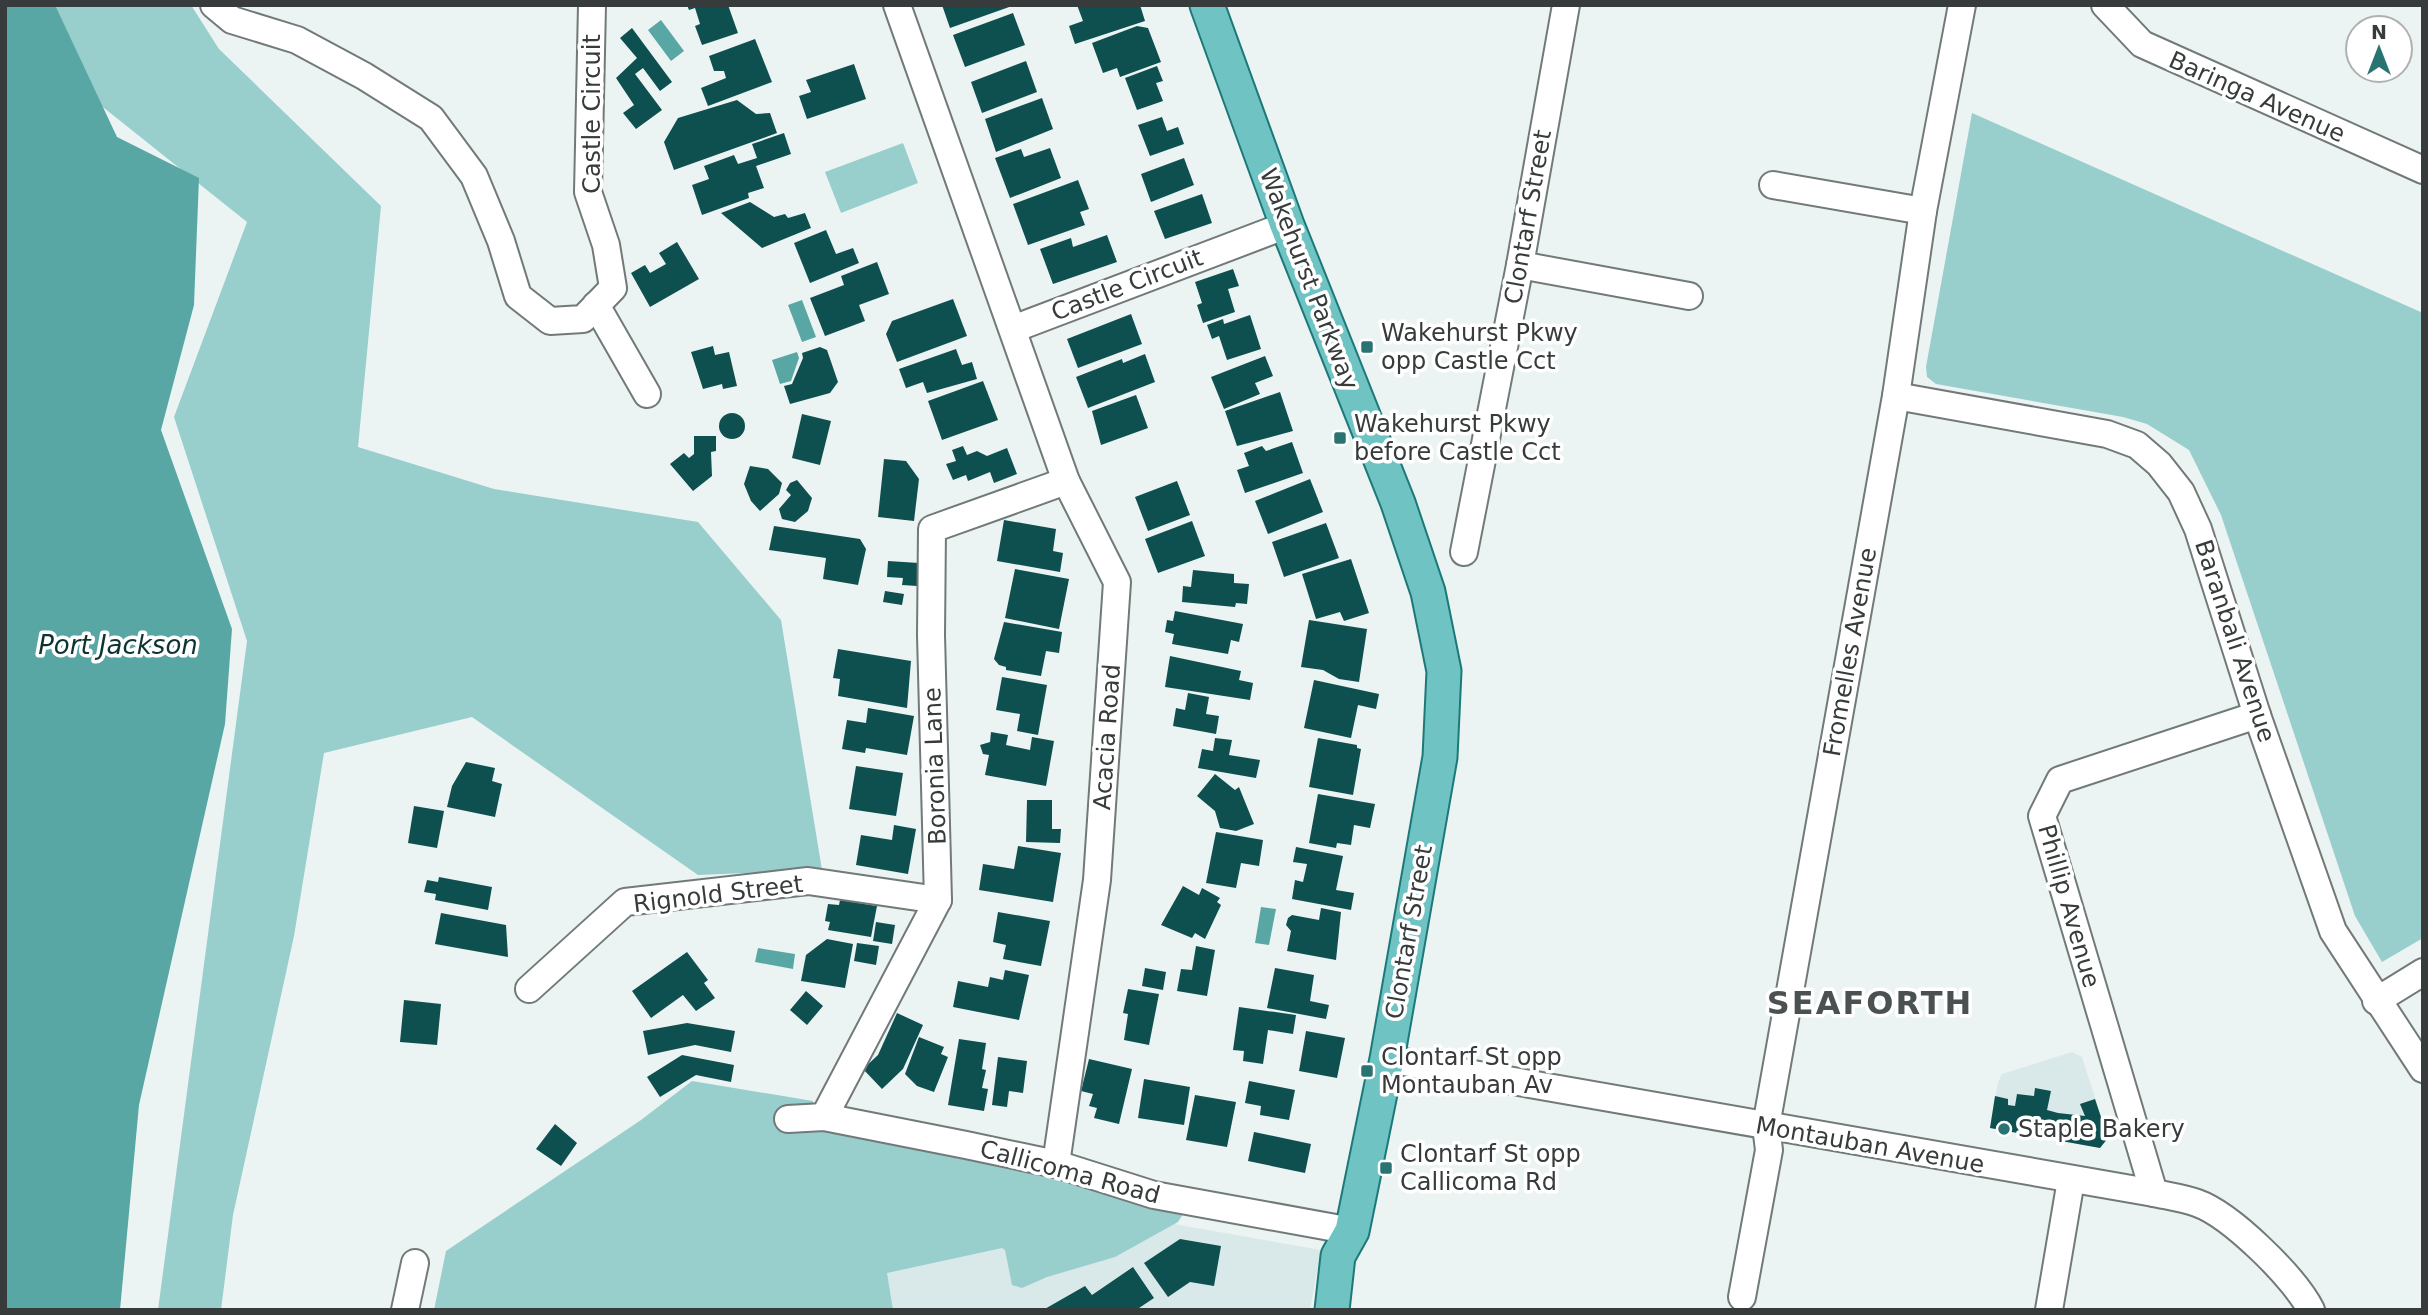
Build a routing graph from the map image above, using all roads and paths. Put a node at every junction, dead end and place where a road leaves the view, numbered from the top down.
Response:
1 (214, 5) edge
2 (592, 5) edge
3 (897, 5) edge
4 (1207, 5) edge
5 (1566, 5) edge
6 (1962, 5) edge
7 (2119, 10) edge
8 (2423, 170) edge
9 (1773, 185) dead end
10 (1923, 211) junction
11 (1287, 225) junction
12 (1520, 265) junction
13 (1689, 296) dead end
14 (596, 305) junction
15 (1013, 328) junction
16 (647, 394) dead end
17 (1896, 396) junction
18 (1066, 481) junction
19 (1464, 552) dead end
20 (2258, 715) junction
21 (1440, 757) joint
22 (938, 901) junction
23 (2423, 972) edge
24 (529, 989) dead end
25 (2376, 1001) junction
26 (1387, 1059) junction
27 (2423, 1069) edge
28 (824, 1117) junction
29 (788, 1119) dead end
30 (1766, 1126) junction
31 (1056, 1164) junction
32 (2071, 1180) junction
33 (2154, 1193) junction
34 (1352, 1231) junction
35 (415, 1263) dead end
36 (1742, 1297) dead end
37 (405, 1310) edge
38 (1332, 1310) edge
39 (1354, 1310) edge
40 (2049, 1310) edge
41 (2311, 1310) edge

1 - 14 street
2 - 14 street, Castle Circuit
3 - 15 street
4 - 11 main road, Wakehurst Parkway
5 - 12 street, Clontarf Street
6 - 10 street, Fromelles Avenue
7 - 8 street, Baringa Avenue
9 - 10 street
10 - 17 street, Fromelles Avenue
11 - 15 street, Castle Circuit
11 - 21 main road, Wakehurst Parkway
12 - 13 street
12 - 19 street, Clontarf Street
14 - 16 street
15 - 18 street, Acacia Road
17 - 20 street, Baranbali Avenue
17 - 30 street, Fromelles Avenue
18 - 22 street, Boronia Lane
18 - 31 street, Acacia Road
20 - 25 street, Baranbali Avenue
20 - 33 street, Phillip Avenue
21 - 26 main road, Clontarf Street
22 - 24 street, Rignold Street
22 - 28 street, Boronia Lane
23 - 25 street
25 - 27 street, Baranbali Avenue
26 - 30 street, Montauban Avenue
26 - 34 main road, Clontarf Street
28 - 29 street, Callicoma Road
28 - 31 street, Callicoma Road
30 - 32 street, Montauban Avenue
30 - 36 street, Fromelles Avenue
31 - 34 street, Callicoma Road
32 - 33 street, Montauban Avenue
32 - 40 street
33 - 41 street, Montauban Avenue
34 - 38 main road, Clontarf Street
34 - 39 main road, Clontarf Street
35 - 37 street

